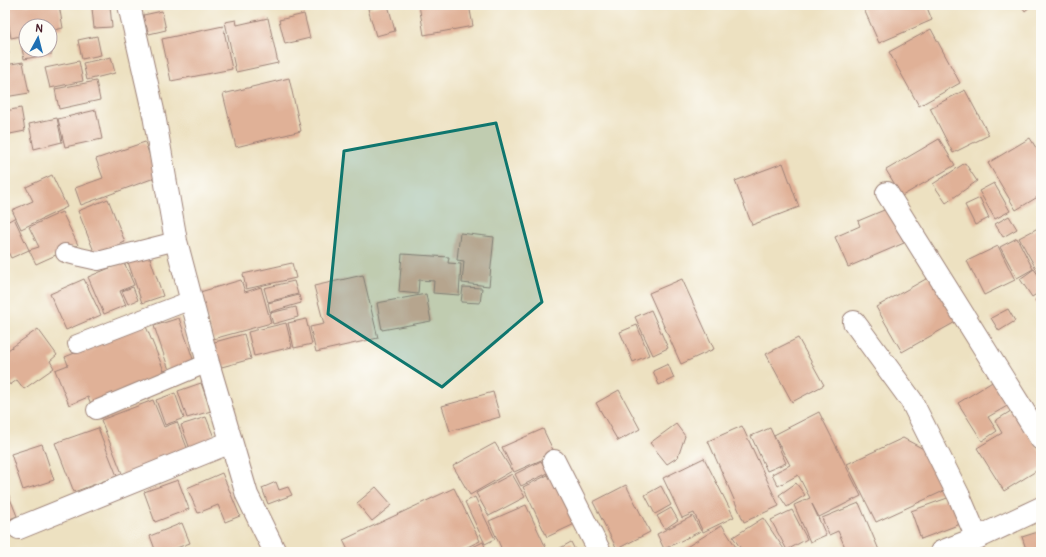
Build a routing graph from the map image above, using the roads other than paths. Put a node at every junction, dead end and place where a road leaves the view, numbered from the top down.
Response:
1 (129, 5) edge
2 (887, 193) dead end
3 (176, 242) junction
4 (65, 252) dead end
5 (191, 300) junction
6 (854, 322) dead end
7 (77, 344) dead end
8 (208, 363) junction
9 (96, 410) dead end
10 (1041, 438) edge
11 (231, 442) junction
12 (554, 461) dead end
13 (1041, 508) edge
14 (19, 528) dead end
15 (977, 538) junction
16 (275, 552) edge
17 (600, 552) edge
18 (941, 552) edge

1 - 3 street
2 - 10 street
3 - 4 lane
3 - 5 street
5 - 7 lane
5 - 8 street
6 - 15 street
8 - 9 lane
8 - 11 street
11 - 14 street
11 - 16 street
12 - 17 street
13 - 15 street
15 - 18 street

